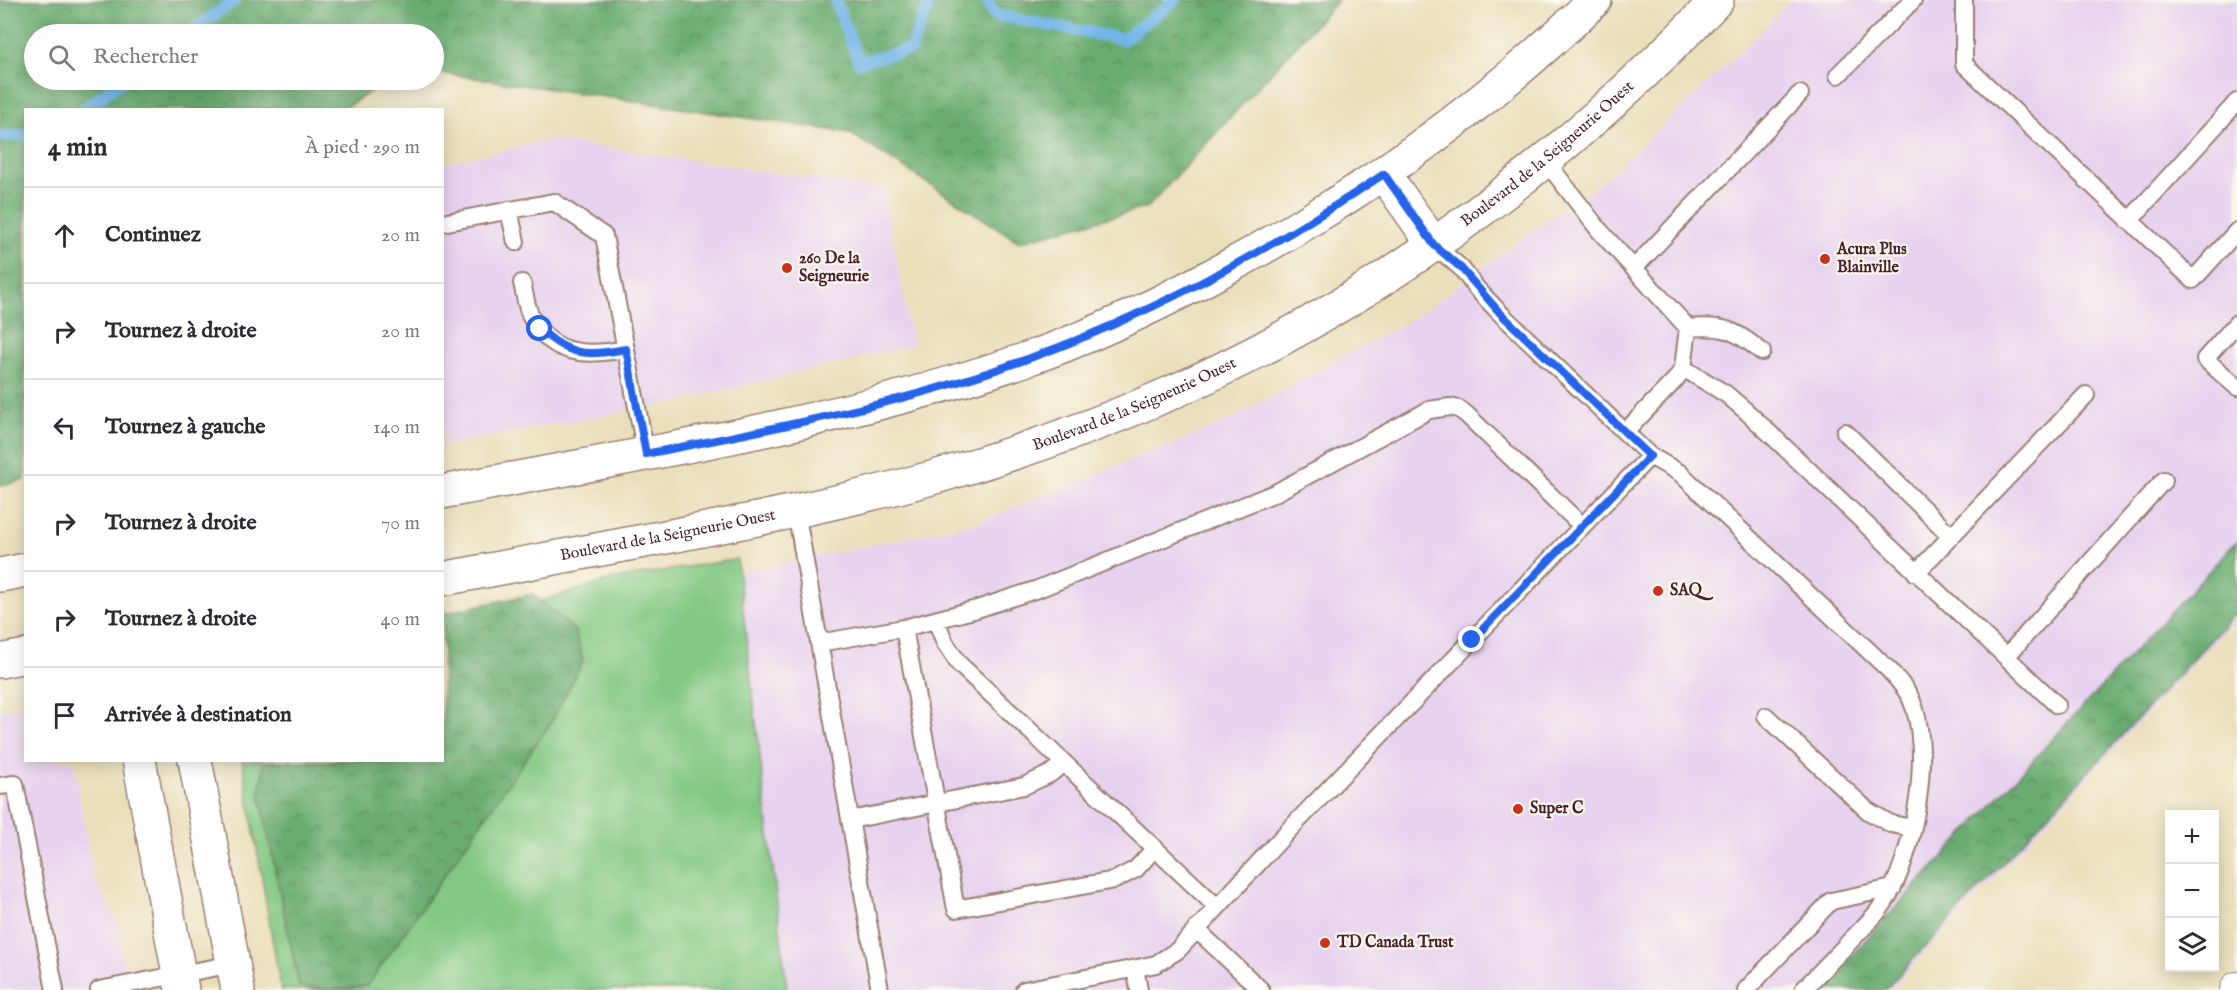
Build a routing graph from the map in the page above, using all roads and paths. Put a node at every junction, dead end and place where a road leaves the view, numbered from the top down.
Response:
1 (1595, 0) edge
2 (1717, 0) edge
3 (1913, 0) edge
4 (1964, 0) edge
5 (1838, 75) dead end
6 (1800, 94) dead end
7 (2237, 102) edge
8 (1545, 160) junction
9 (1384, 174) junction
10 (509, 210) junction
11 (2129, 221) junction
12 (444, 223) edge
13 (2237, 231) edge
14 (516, 242) dead end
15 (1434, 245) junction
16 (1635, 267) junction
17 (522, 283) dead end
18 (2237, 323) edge
19 (1689, 328) junction
20 (626, 349) junction
21 (1762, 352) dead end
22 (1683, 368) junction
23 (2237, 387) edge
24 (2086, 395) dead end
25 (1625, 432) junction
26 (1845, 432) dead end
27 (646, 454) junction
28 (1650, 456) junction
29 (2164, 480) dead end
30 (444, 492) edge
31 (796, 511) junction
32 (1581, 525) junction
33 (1951, 536) junction
34 (24, 570) edge
35 (1916, 573) junction
36 (0, 575) edge
37 (444, 579) edge
38 (936, 620) junction
39 (904, 628) junction
40 (819, 643) junction
41 (24, 656) edge
42 (2006, 657) junction
43 (0, 661) edge
44 (2057, 705) dead end
45 (1766, 716) dead end
46 (139, 762) edge
47 (195, 762) edge
48 (1064, 763) junction
49 (0, 786) edge
50 (937, 804) junction
51 (850, 820) junction
52 (1912, 828) junction
53 (1155, 848) junction
54 (1893, 888) junction
55 (1217, 907) junction
56 (1196, 929) junction
57 (1135, 969) junction
58 (235, 977) edge
59 (180, 983) edge
60 (55, 990) edge
61 (99, 990) edge
62 (880, 990) edge
63 (1024, 990) edge
64 (1138, 990) edge
65 (1261, 990) edge
66 (1746, 990) edge
67 (1803, 990) edge

1 - 9 main road
2 - 8 main road, Boulevard de la Seigneurie Ouest
3 - 5 lane
4 - 11 lane
6 - 16 lane
7 - 11 lane
8 - 15 main road, Boulevard de la Seigneurie Ouest
8 - 16 lane
9 - 15 main road
9 - 27 main road
10 - 12 lane
10 - 14 lane
10 - 20 lane
11 - 13 lane
15 - 25 lane
15 - 31 main road, Boulevard de la Seigneurie Ouest
16 - 19 lane
17 - 20 lane
18 - 23 lane
19 - 21 lane
19 - 22 lane
20 - 27 lane
22 - 25 lane
22 - 35 lane
24 - 33 lane
25 - 28 lane
26 - 33 lane
27 - 30 main road
28 - 32 lane
28 - 52 lane
29 - 42 lane
31 - 37 main road, Boulevard de la Seigneurie Ouest
31 - 40 lane
32 - 38 lane
32 - 55 lane
33 - 35 lane
34 - 36 main road
35 - 42 lane
38 - 39 lane
38 - 48 lane
39 - 40 lane
39 - 50 lane
40 - 51 lane
41 - 43 main road
42 - 44 lane
45 - 52 lane
46 - 59 main road
47 - 58 main road
48 - 50 lane
48 - 53 lane
49 - 60 lane
50 - 51 lane
50 - 53 lane
51 - 62 lane
52 - 54 lane
53 - 55 lane
54 - 66 lane
54 - 67 lane
55 - 56 lane
56 - 57 lane
56 - 65 lane
57 - 63 lane
57 - 64 lane
58 - 59 lane
59 - 61 lane

